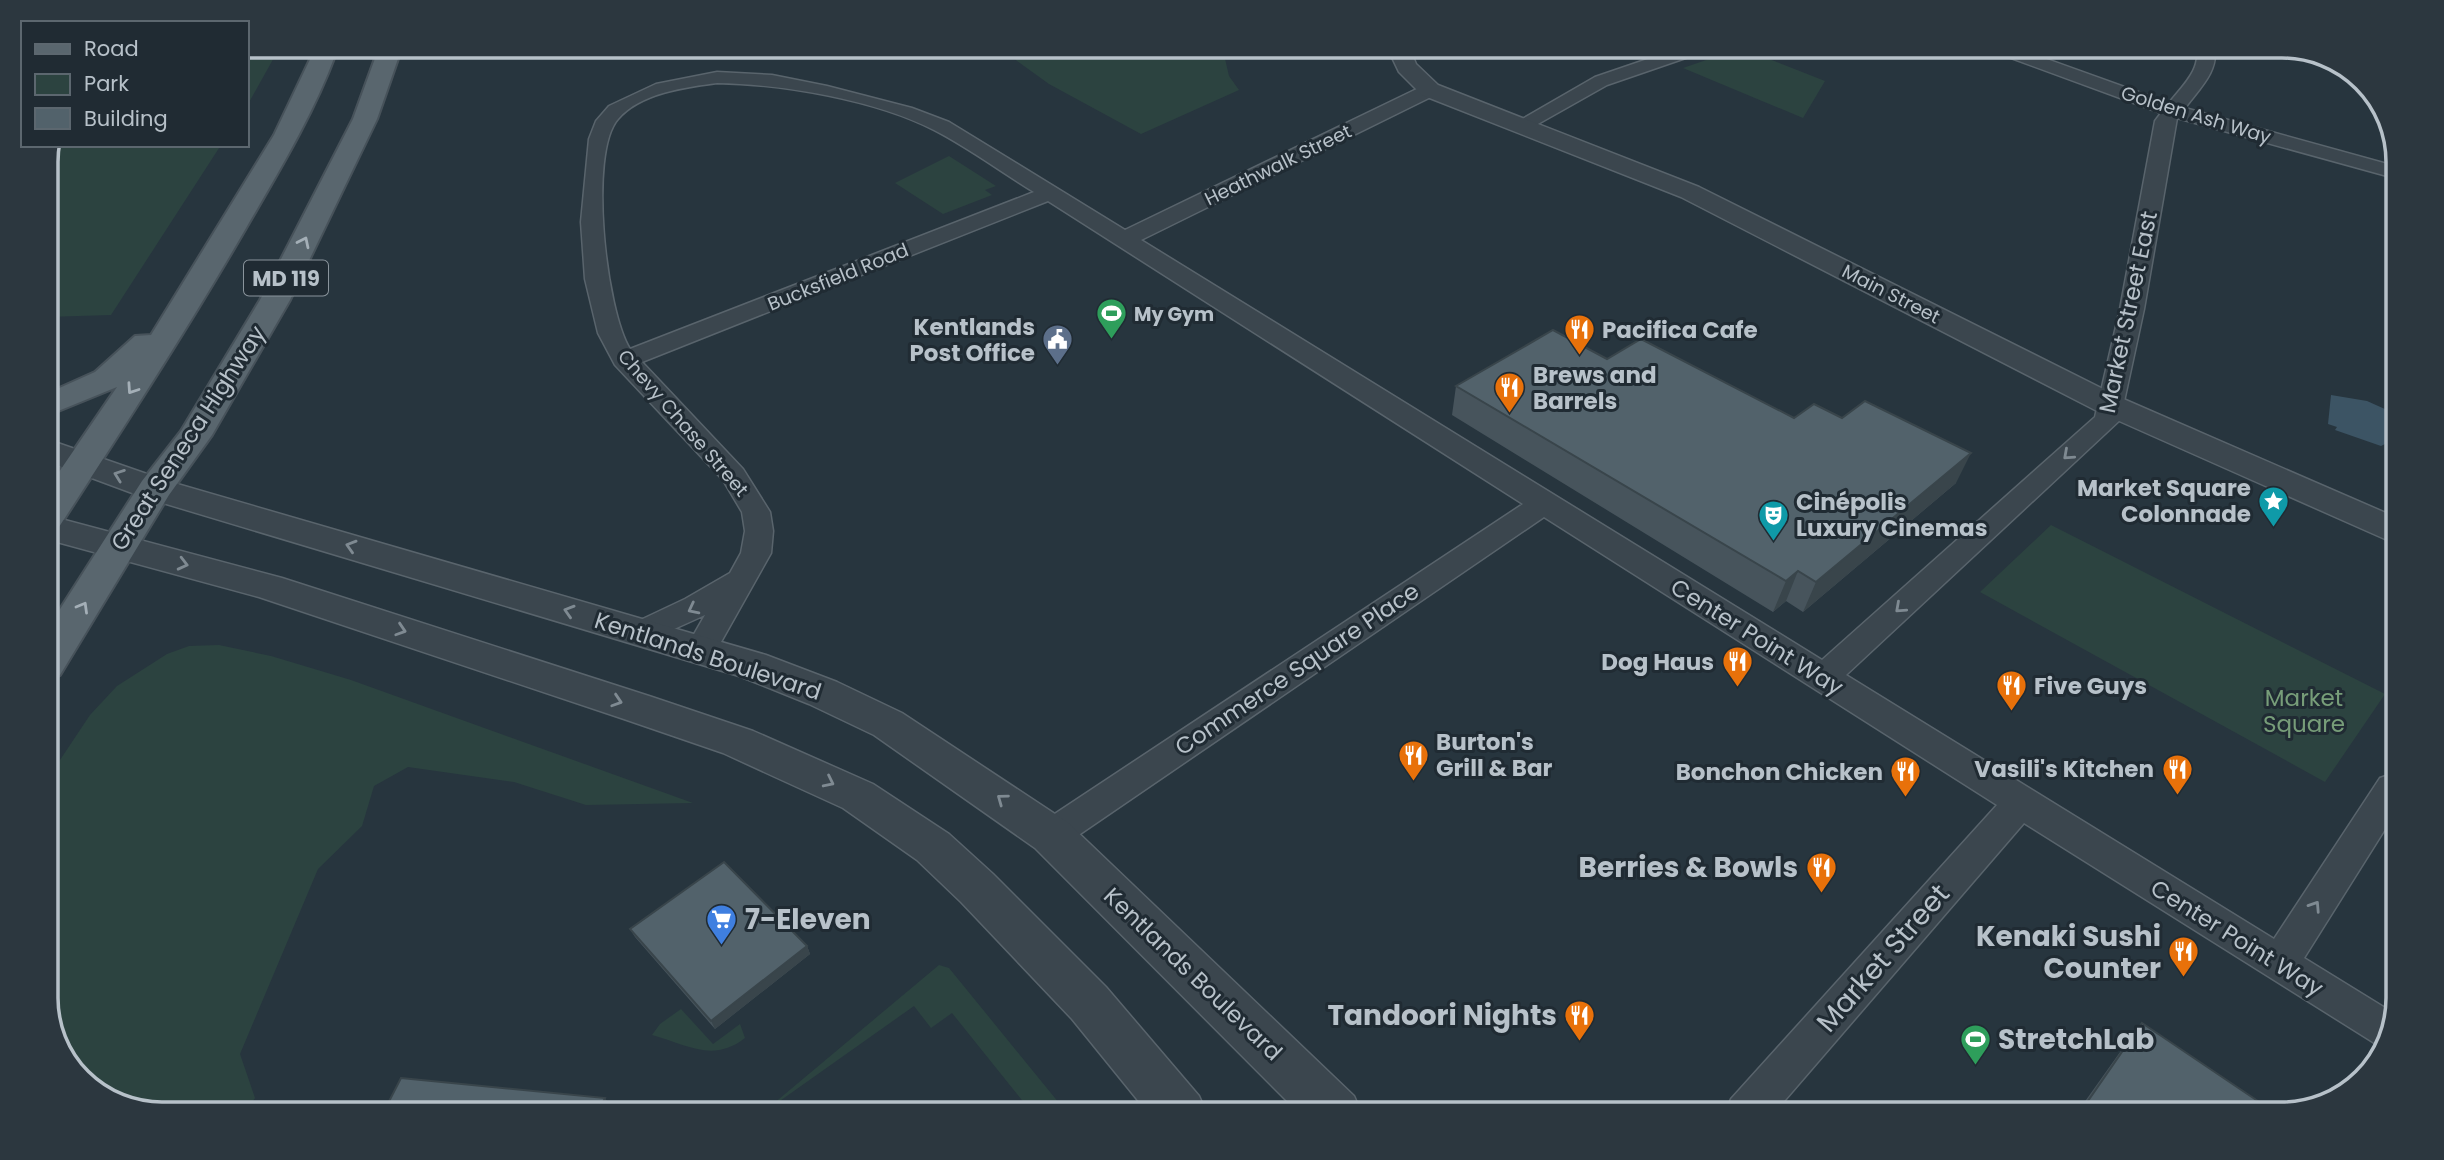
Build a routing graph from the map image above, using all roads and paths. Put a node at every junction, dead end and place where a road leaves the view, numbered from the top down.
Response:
1 (323, 58) edge
2 (387, 58) edge
3 (1401, 58) edge
4 (1669, 58) edge
5 (2028, 58) edge
6 (2208, 58) edge
7 (1430, 90) junction
8 (2174, 111) junction
9 (1522, 125) junction
10 (2386, 170) edge
11 (1051, 192) junction
12 (1125, 239) junction
13 (208, 269) junction
14 (624, 360) junction
15 (58, 401) edge
16 (2110, 405) junction
17 (58, 453) edge
18 (83, 462) junction
19 (155, 489) junction
20 (58, 500) edge
21 (1543, 504) junction
22 (2386, 527) edge
23 (58, 530) edge
24 (117, 547) junction
25 (741, 580) junction
26 (641, 633) junction
27 (58, 644) edge
28 (701, 650) junction
29 (1822, 678) junction
30 (2386, 797) edge
31 (2021, 802) junction
32 (1051, 835) junction
33 (2279, 964) junction
34 (2381, 1027) edge
35 (1170, 1102) edge
36 (1323, 1102) edge
37 (1757, 1102) edge

1 - 13 main road, MD 119
19 -> 2 main road, Great Seneca Highway / MD 119
3 - 7 street, Main Street
4 - 9 street
5 - 8 street, Golden Ash Way
6 - 8 street, Market Street East
7 - 9 street, Main Street
7 - 12 street, Heathwalk Street
8 - 10 street, Golden Ash Way
8 - 16 street, Market Street East
9 - 16 street, Main Street
11 - 12 street, Chevy Chase Street
11 - 14 street, Bucksfield Road
11 - 14 street, Chevy Chase Street
12 - 21 street, Center Point Way
13 - 15 main road
13 -> 18 main road, MD 119
14 - 25 street, Chevy Chase Street
16 - 22 street, Main Street
16 -> 29 street, Market Street East
17 - 18 street, Kentlands Boulevard
19 -> 18 street, Kentlands Boulevard
18 - 20 main road, MD 119
19 - 24 main road, Great Seneca Highway / MD 119
26 -> 19 street, Kentlands Boulevard
21 - 29 street, Center Point Way
21 - 32 street, Commerce Square Place
23 - 24 street
27 -> 24 main road, Great Seneca Highway / MD 119
24 -> 35 street
25 -> 26 street
25 - 28 street, Chevy Chase Street
26 - 28 street, Kentlands Boulevard
32 -> 28 street, Kentlands Boulevard
29 - 31 street, Center Point Way
33 -> 30 street
31 - 33 street, Center Point Way
31 - 37 street, Market Street
32 - 36 street, Kentlands Boulevard
33 - 34 street, Center Point Way

